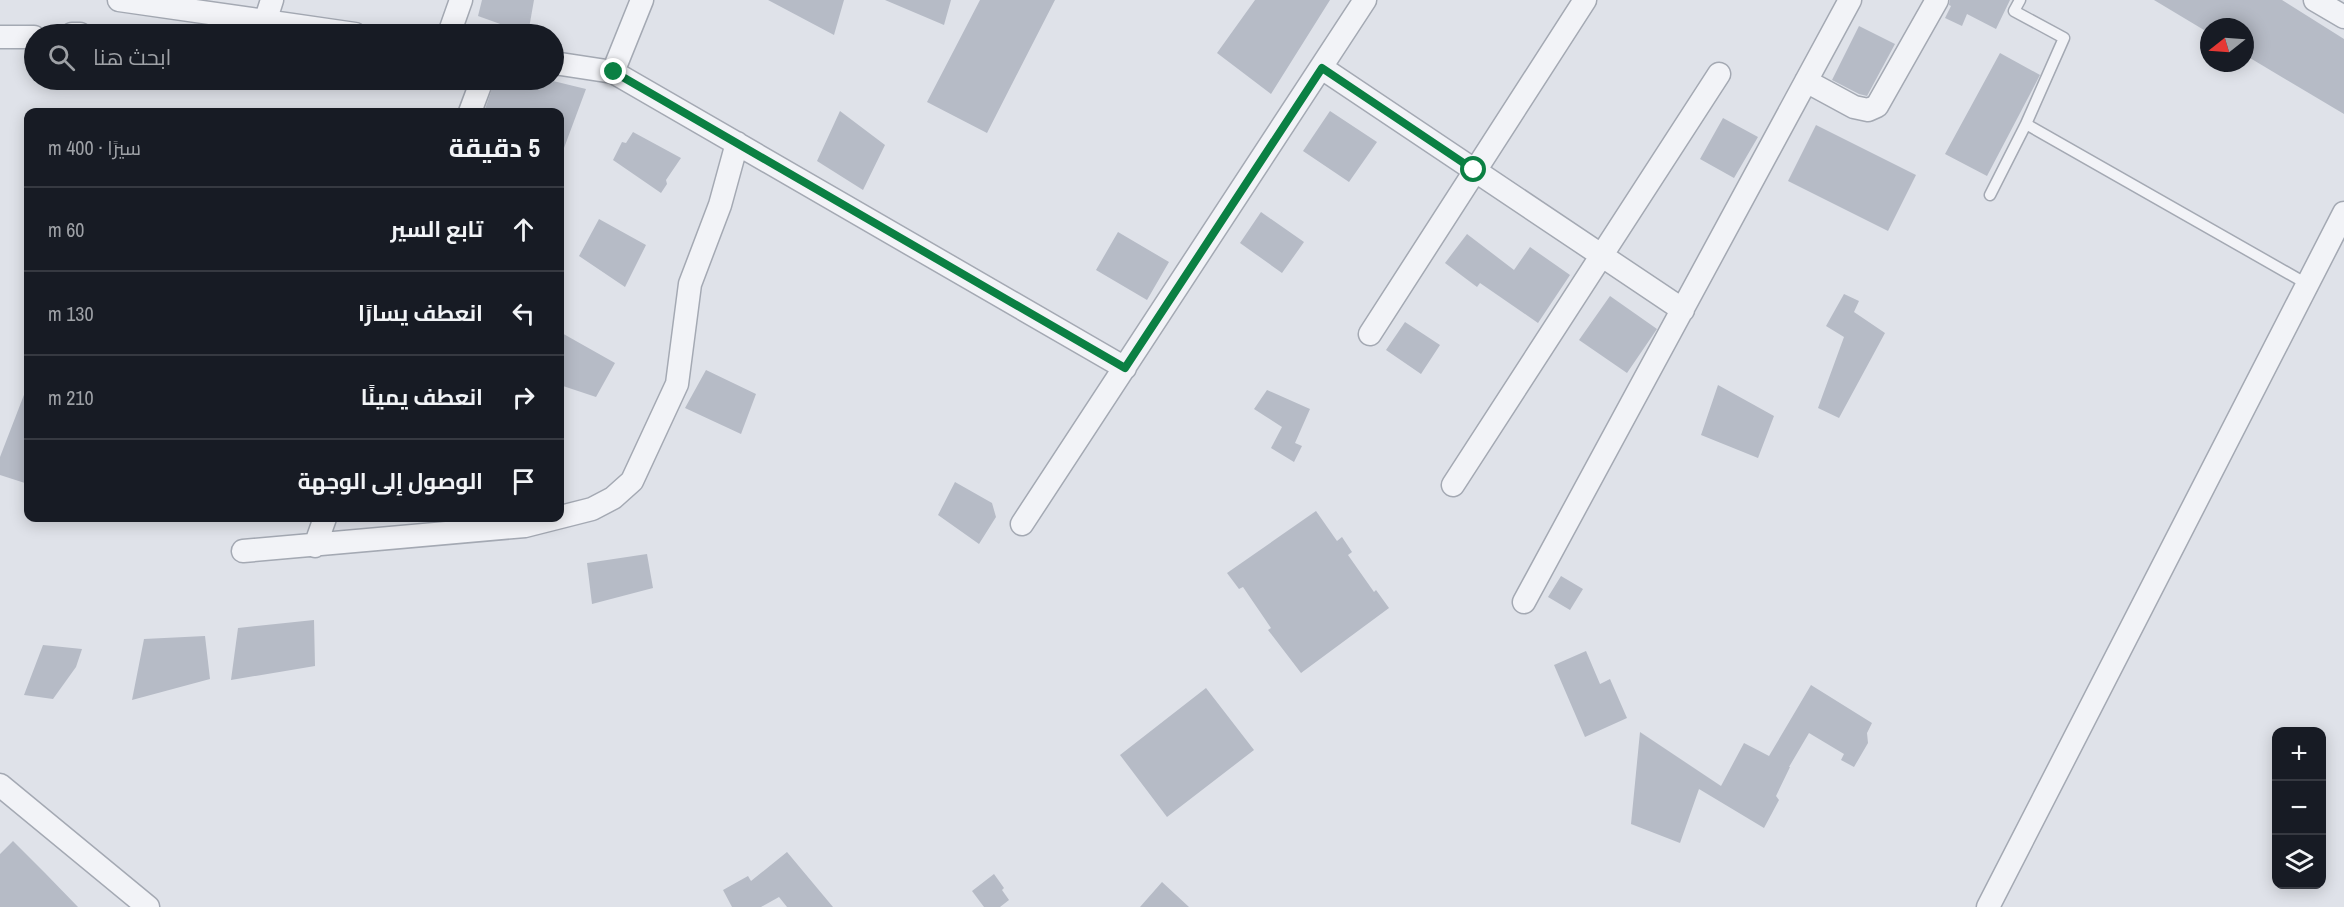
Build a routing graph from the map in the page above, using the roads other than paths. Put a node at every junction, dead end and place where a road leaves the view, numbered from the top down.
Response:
1 (119, 0) edge
2 (272, 0) edge
3 (461, 0) edge
4 (642, 0) edge
5 (1365, 0) edge
6 (1585, 0) edge
7 (1850, 0) edge
8 (1936, 0) edge
9 (2020, 0) edge
10 (2315, 0) edge
11 (2344, 16) edge
12 (265, 22) junction
13 (280, 24) edge
14 (453, 24) edge
15 (0, 37) edge
16 (24, 37) edge
17 (564, 64) edge
18 (1322, 68) junction
19 (614, 72) junction
20 (1719, 74) dead end
21 (1806, 81) junction
22 (478, 90) edge
23 (472, 108) edge
24 (2026, 124) junction
25 (737, 143) junction
26 (1474, 170) junction
27 (1990, 195) dead end
28 (2344, 213) edge
29 (1603, 256) junction
30 (2307, 284) junction
31 (1683, 310) junction
32 (1370, 334) dead end
33 (1125, 368) junction
34 (1453, 485) dead end
35 (564, 516) edge
36 (324, 522) edge
37 (541, 522) edge
38 (1022, 524) dead end
39 (315, 546) junction
40 (243, 551) dead end
41 (1524, 602) dead end
42 (0, 785) edge
43 (142, 906) edge
44 (1988, 907) edge

1 - 12 street
2 - 12 street
3 - 14 street
4 - 19 street
5 - 18 street
6 - 26 street
7 - 21 street
8 - 21 street
9 - 24 lane
10 - 11 street
12 - 13 street
15 - 16 street
17 - 19 street
18 - 26 street
18 - 33 street
19 - 25 street
20 - 29 street
21 - 31 street
22 - 23 street
24 - 27 lane
24 - 30 lane
25 - 33 street
25 - 35 street
26 - 29 street
26 - 32 street
28 - 30 street
29 - 31 street
29 - 34 street
30 - 44 street
31 - 41 street
33 - 38 street
36 - 39 street
37 - 39 street
39 - 40 street
42 - 43 street

